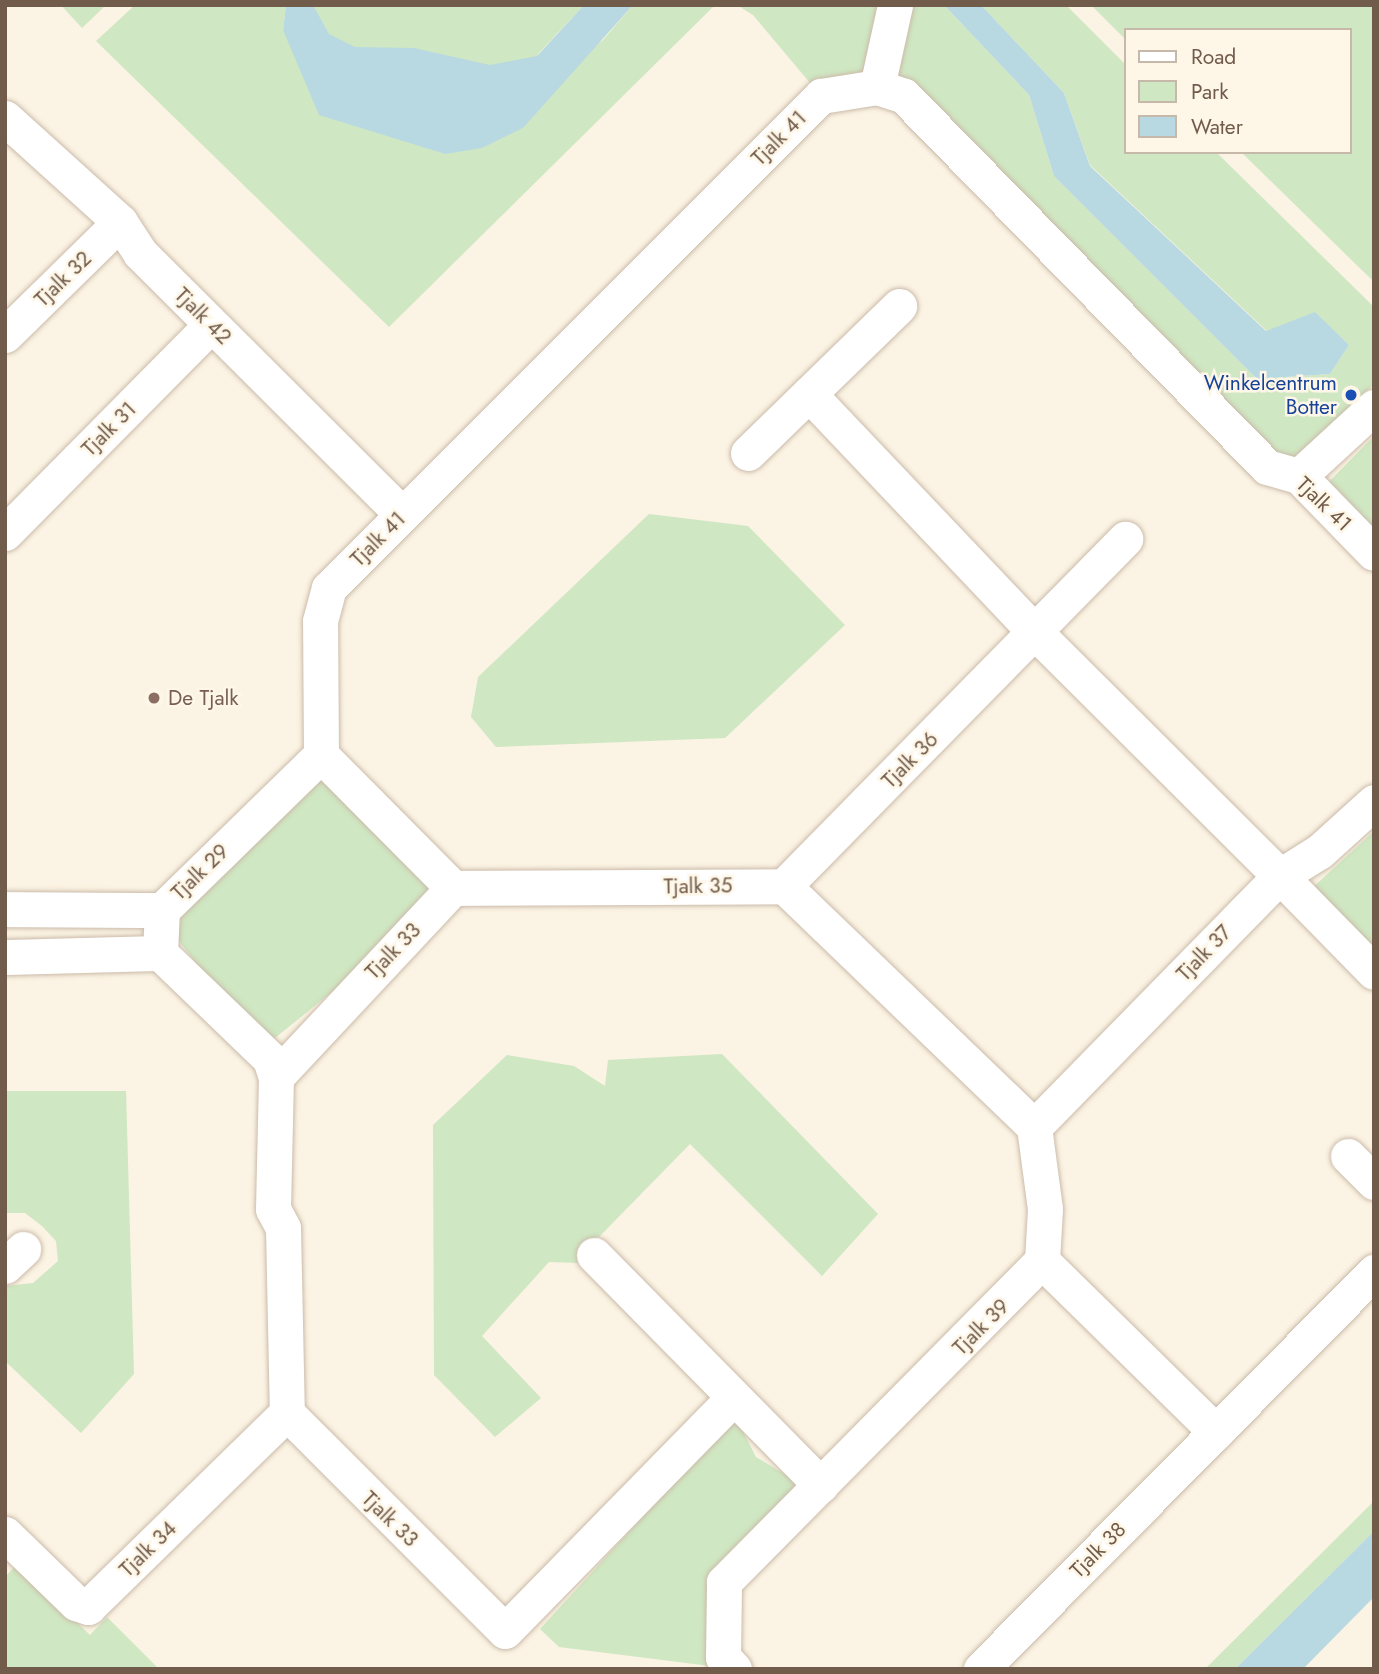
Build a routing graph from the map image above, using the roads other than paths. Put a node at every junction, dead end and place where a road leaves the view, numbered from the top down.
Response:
1 (895, 5) edge
2 (877, 86) junction
3 (10, 132) edge
4 (120, 222) junction
5 (899, 306) dead end
6 (211, 325) junction
7 (5, 335) edge
8 (809, 394) junction
9 (1374, 407) edge
10 (748, 453) dead end
11 (1299, 476) junction
12 (402, 514) junction
13 (5, 533) edge
14 (1125, 539) dead end
15 (1374, 553) edge
16 (1036, 633) junction
17 (321, 755) junction
18 (1374, 802) edge
19 (1280, 876) junction
20 (784, 886) junction
21 (453, 888) junction
22 (5, 909) edge
23 (162, 910) junction
24 (160, 953) junction
25 (5, 957) edge
26 (1374, 972) edge
27 (276, 1077) junction
28 (1034, 1127) junction
29 (1348, 1156) dead end
30 (1374, 1182) edge
31 (594, 1255) dead end
32 (1042, 1261) junction
33 (1374, 1272) edge
34 (733, 1398) junction
35 (287, 1413) junction
36 (1216, 1432) junction
37 (821, 1485) junction
38 (5, 1534) edge
39 (734, 1669) edge
40 (981, 1669) edge

1 - 2 street
2 - 11 street, Tjalk 41
2 - 12 street, Tjalk 41
3 - 4 street, Tjalk 42
4 - 6 street, Tjalk 42
4 - 7 street, Tjalk 32
5 - 8 street
6 - 12 street, Tjalk 42
6 - 13 street, Tjalk 31
8 - 10 street
8 - 16 street
9 - 11 street
11 - 15 street, Tjalk 41
12 - 17 street, Tjalk 41
14 - 16 street, Tjalk 36
16 - 19 street
16 - 20 street, Tjalk 36
17 - 21 street
17 - 23 street, Tjalk 29
18 - 19 street
19 - 26 street
19 - 28 street, Tjalk 37
20 - 21 street, Tjalk 35
20 - 28 street
21 - 27 street, Tjalk 33
22 - 23 street, Tjalk 29
23 - 24 street
24 - 25 street
24 - 27 street
27 - 35 street
28 - 32 street
29 - 30 street
31 - 34 street
32 - 36 street
32 - 37 street, Tjalk 39
33 - 36 street, Tjalk 38
34 - 35 street, Tjalk 33
34 - 37 street
35 - 38 street, Tjalk 34
36 - 40 street, Tjalk 38
37 - 39 street, Tjalk 39

